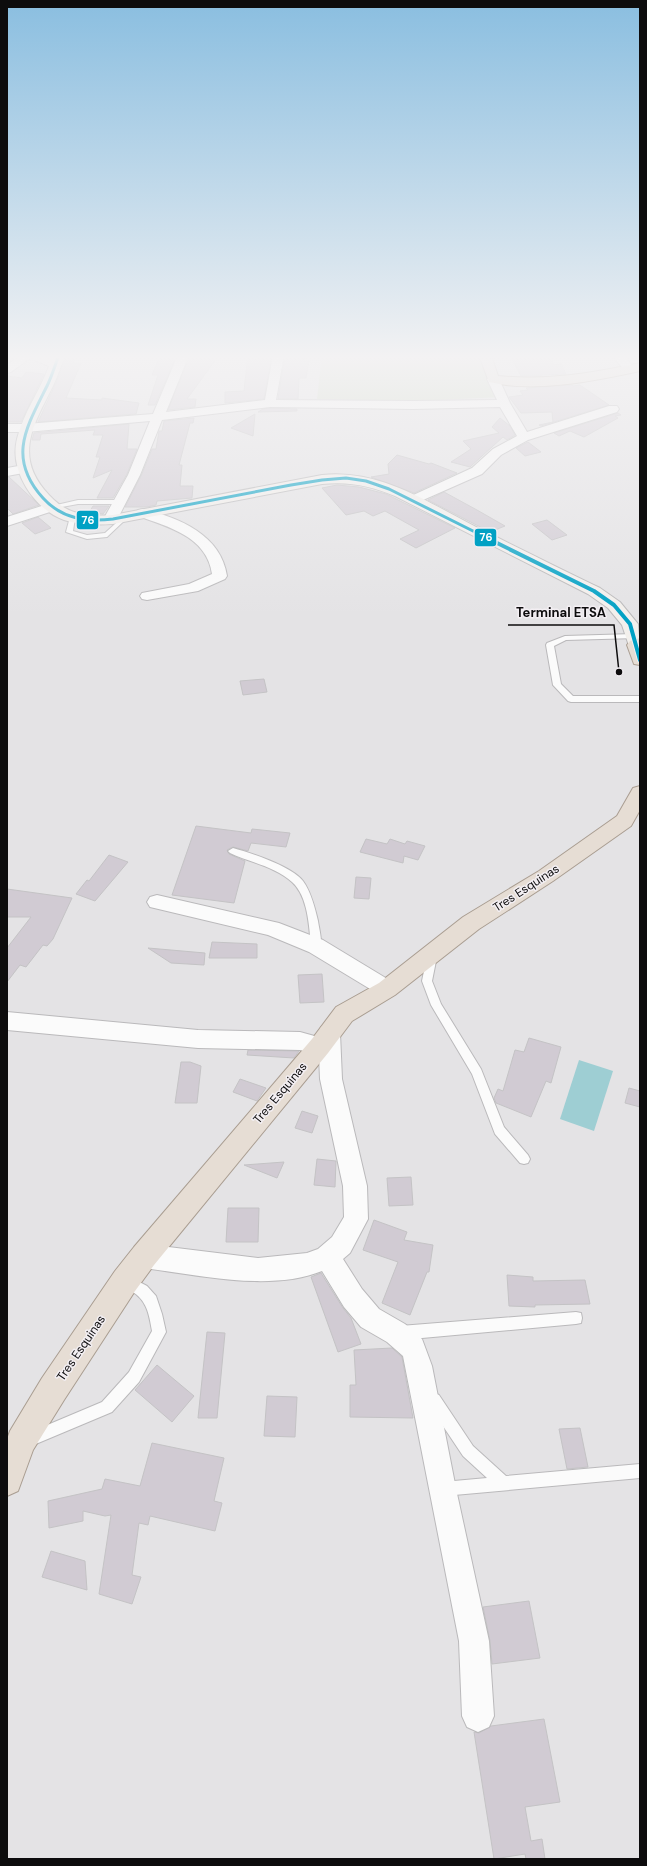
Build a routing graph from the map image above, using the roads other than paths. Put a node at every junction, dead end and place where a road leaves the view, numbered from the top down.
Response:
1 (23, 442) edge
2 (148, 442) edge
3 (515, 442) edge
4 (24, 469) junction
5 (7, 472) edge
6 (414, 500) junction
7 (119, 502) junction
8 (54, 508) junction
9 (143, 514) junction
10 (125, 517) junction
11 (72, 518) junction
12 (110, 520) junction
13 (7, 522) edge
14 (147, 596) dead end
15 (638, 646) edge
16 (640, 699) edge
17 (640, 793) edge
18 (233, 851) dead end
19 (157, 902) dead end
20 (316, 946) junction
21 (432, 952) junction
22 (387, 988) junction
23 (7, 1021) edge
24 (324, 1039) junction
25 (524, 1159) dead end
26 (144, 1256) junction
27 (327, 1257) junction
28 (125, 1281) junction
29 (576, 1318) dead end
30 (396, 1333) junction
31 (424, 1385) junction
32 (21, 1442) junction
33 (640, 1471) edge
34 (7, 1480) edge
35 (504, 1484) junction
36 (442, 1489) junction
37 (478, 1716) dead end

1 - 4 main road
2 - 7 street
3 - 6 street
4 - 5 street
4 - 8 main road
6 - 9 main road
6 - 15 main road
7 - 8 lane
7 - 12 street
8 - 11 main road
8 - 13 street
9 - 10 main road
9 - 14 street
10 - 11 lane
10 - 12 main road
11 - 12 main road
15 - 16 lane
17 - 21 highway, Tres Esquinas
18 - 20 lane
19 - 20 street
20 - 22 street
21 - 22 highway, Tres Esquinas
21 - 25 lane
22 - 24 highway, Tres Esquinas
23 - 24 street
24 - 26 highway, Tres Esquinas
24 - 27 street
26 - 27 street
26 - 28 highway, Tres Esquinas
27 - 30 street
28 - 32 highway, Tres Esquinas
28 - 32 lane
29 - 30 lane
30 - 31 street
31 - 35 lane
31 - 36 street
32 - 34 highway, Tres Esquinas
33 - 35 lane
35 - 36 lane
36 - 37 street

